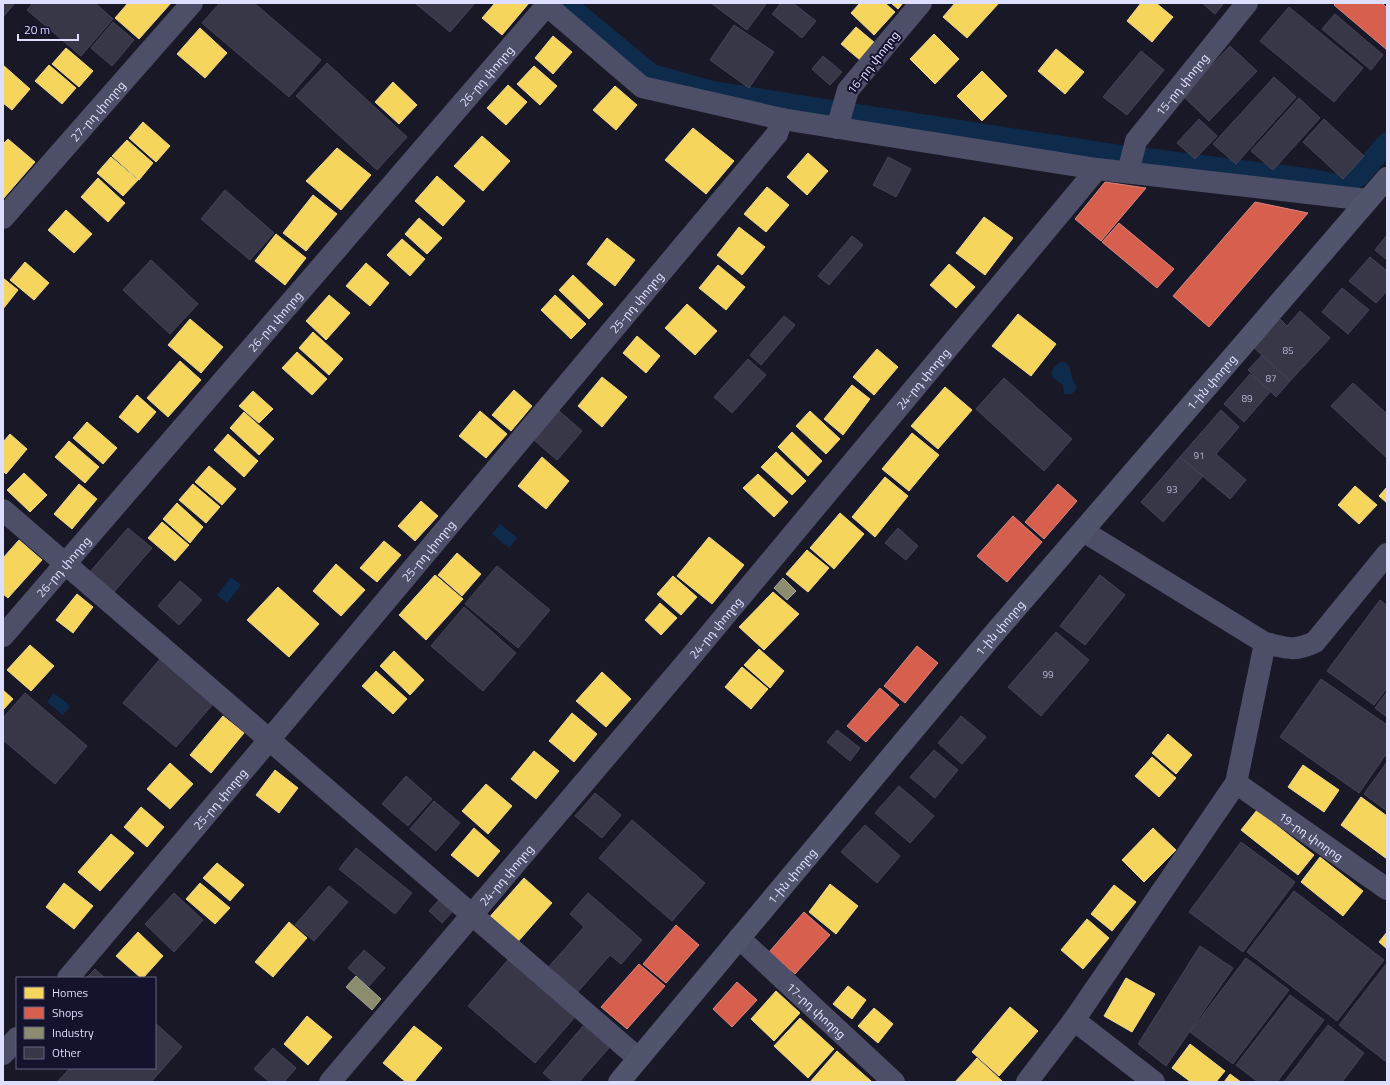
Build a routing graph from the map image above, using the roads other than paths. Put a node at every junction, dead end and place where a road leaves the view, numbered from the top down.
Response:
1 (192, 3) edge
2 (921, 3) edge
3 (1247, 3) edge
4 (546, 4) edge
5 (782, 119) junction
6 (838, 128) junction
7 (1097, 169) junction
8 (1128, 172) junction
9 (1387, 178) edge
10 (1368, 200) junction
11 (3, 218) edge
12 (3, 510) edge
13 (1083, 531) junction
14 (1387, 554) edge
15 (65, 564) junction
16 (3, 636) edge
17 (1265, 643) junction
18 (270, 739) junction
19 (1236, 783) junction
20 (1387, 889) edge
21 (472, 915) junction
22 (739, 938) junction
23 (69, 977) edge
24 (1074, 1020) junction
25 (16, 1039) edge
26 (3, 1054) edge
27 (638, 1058) junction
28 (330, 1082) edge
29 (619, 1082) edge
30 (894, 1082) edge
31 (1027, 1082) edge
32 (1154, 1082) edge

1 - 11 street, 27-րդ փողոց
2 - 6 street, 16-րդ փողոց
3 - 8 street, 15-րդ փողոց
4 - 5 street
4 - 15 street, 26-րդ փողոց
5 - 6 street
5 - 18 street, 25-րդ փողոց
6 - 7 street
7 - 8 street
7 - 21 street, 24-րդ փողոց
8 - 10 street
9 - 10 main road, 1-ին փողոց
10 - 13 main road, 1-ին փողոց
12 - 15 street
13 - 17 street
13 - 22 main road, 1-ին փողոց
14 - 17 street
15 - 16 street, 26-րդ փողոց
15 - 18 street
17 - 19 street
18 - 21 street
18 - 23 street, 25-րդ փողոց
19 - 20 street, 19-րդ փողոց
19 - 24 street
21 - 27 street
21 - 28 street, 24-րդ փողոց
22 - 27 main road, 1-ին փողոց
22 - 30 street, 17-րդ փողոց
24 - 31 street
24 - 32 street
25 - 26 street
27 - 29 main road, 1-ին փողոց

